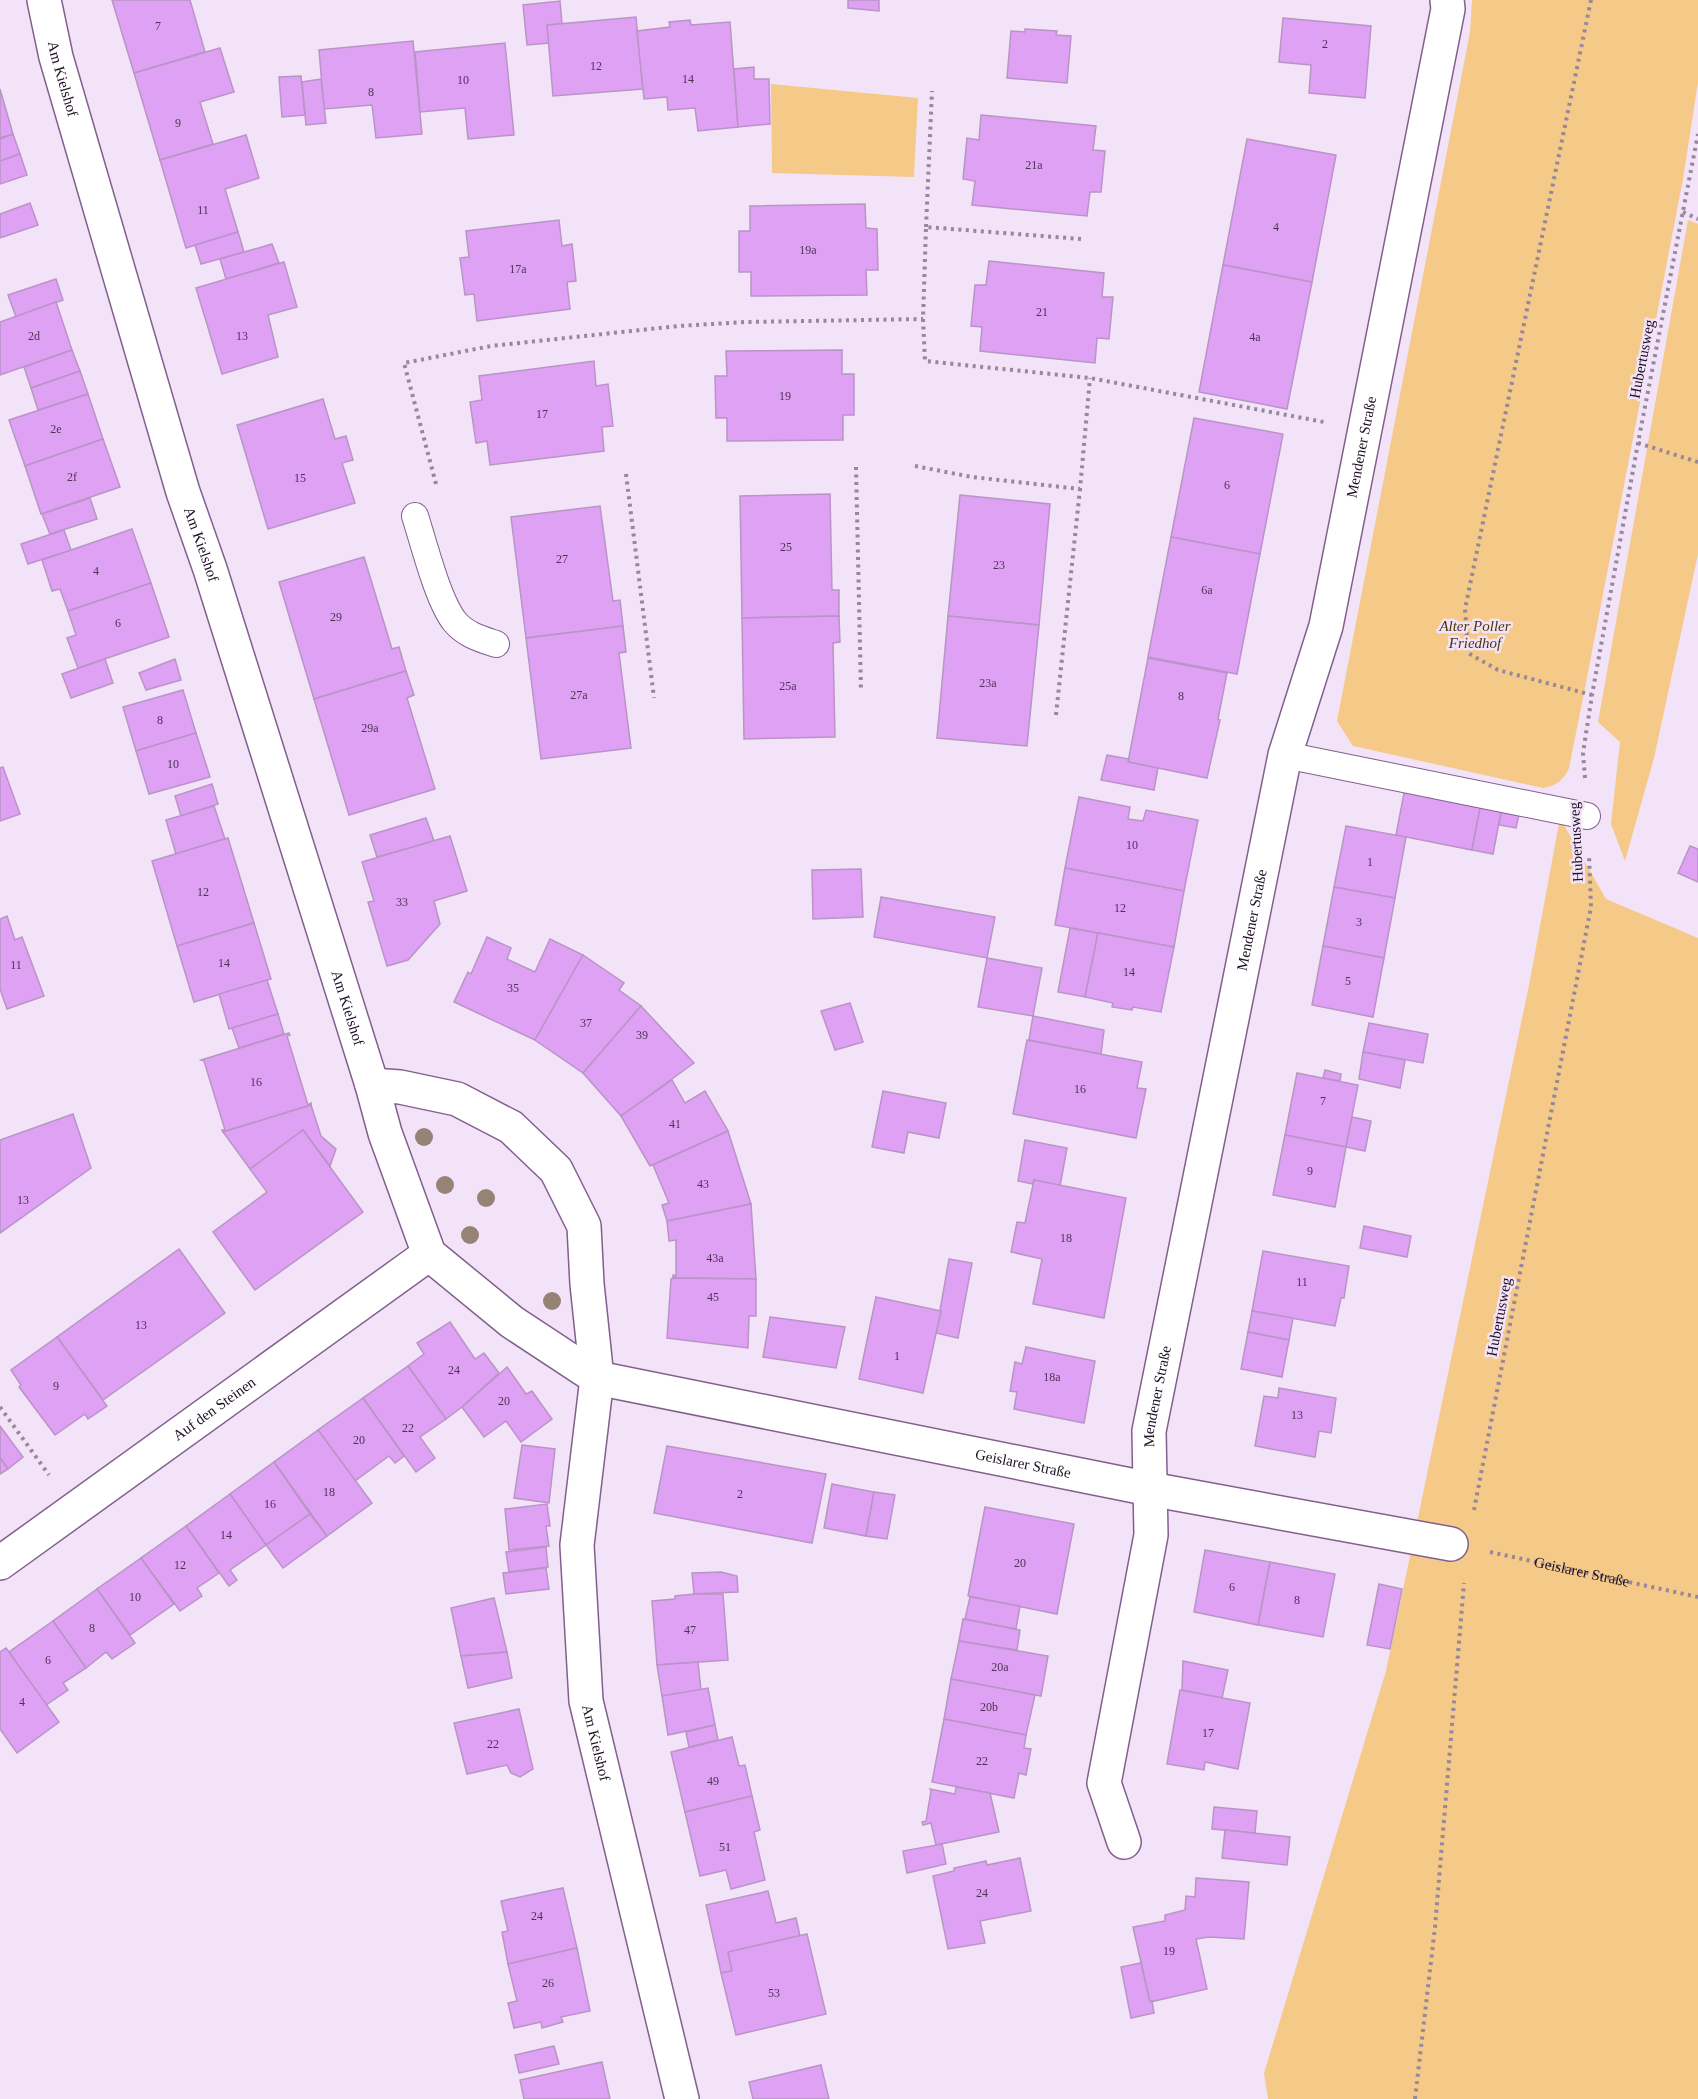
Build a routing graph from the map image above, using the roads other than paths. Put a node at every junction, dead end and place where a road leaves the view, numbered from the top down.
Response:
1 (44, 0) edge
2 (1447, 0) edge
3 (415, 516) dead end
4 (496, 644) dead end
5 (1285, 755) junction
6 (1587, 816) road end
7 (372, 1085) junction
8 (429, 1254) junction
9 (597, 1378) junction
10 (1150, 1489) junction
11 (1465, 1547) road end
12 (0, 1563) edge
13 (1124, 1842) dead end
14 (682, 2099) edge

1 - 7 street, Am Kielshof
2 - 5 street, Mendener Straße
3 - 4 lane
5 - 6 lane
5 - 10 street, Mendener Straße
7 - 8 street, Am Kielshof
7 - 9 street, Am Kielshof
8 - 9 street
8 - 12 street, Auf den Steinen
9 - 10 street, Geislarer Straße
9 - 14 street, Am Kielshof
10 - 11 street, Geislarer Straße
10 - 13 street, Mendener Straße

